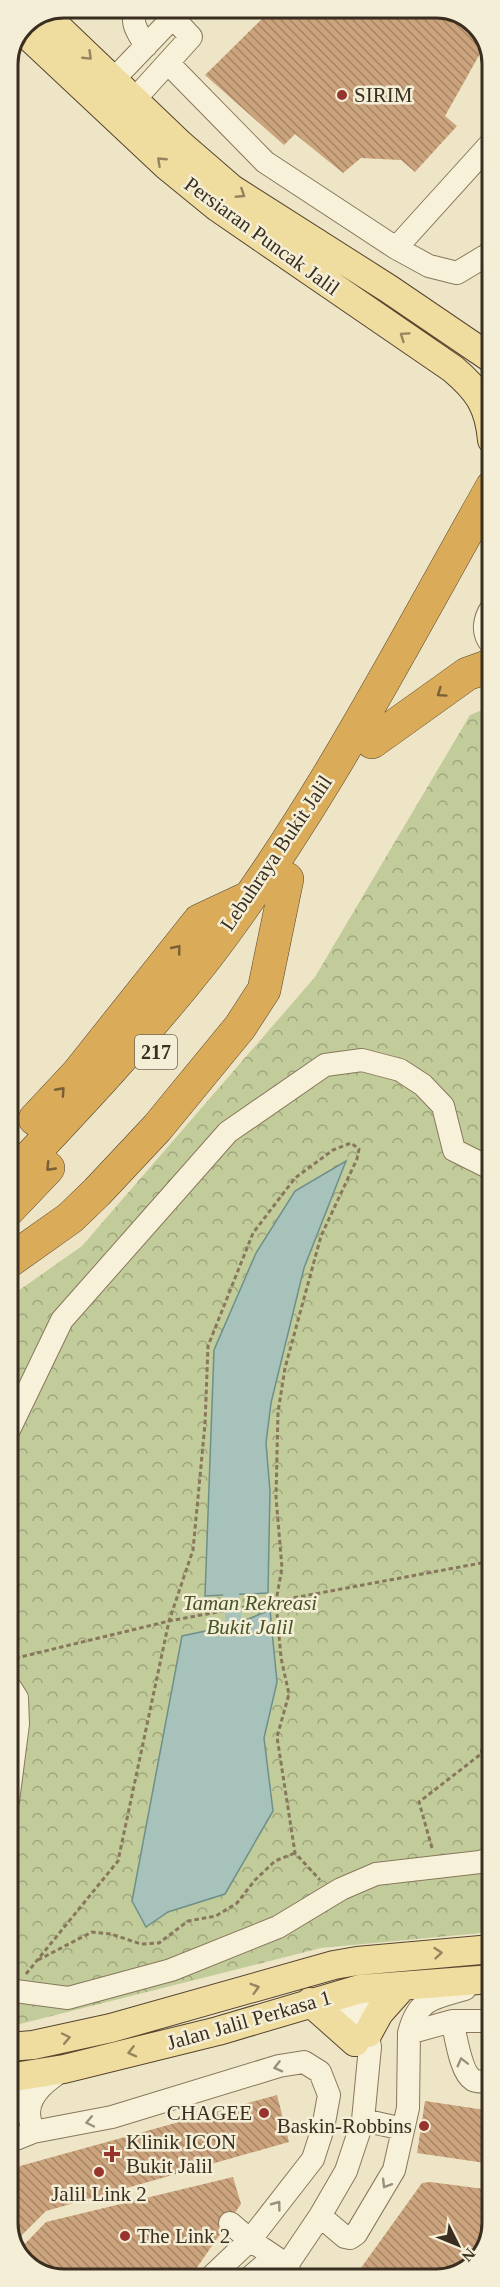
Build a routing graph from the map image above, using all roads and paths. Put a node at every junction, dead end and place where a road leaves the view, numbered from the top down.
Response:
1 (133, 18) edge
2 (168, 18) edge
3 (178, 18) edge
4 (51, 21) edge
5 (28, 36) edge
6 (146, 46) junction
7 (168, 63) junction
8 (113, 80) junction
9 (134, 100) junction
10 (482, 153) edge
11 (396, 248) junction
12 (482, 258) edge
13 (482, 352) edge
14 (482, 399) edge
15 (482, 505) edge
16 (482, 548) edge
17 (482, 669) edge
18 (372, 742) junction
19 (287, 879) junction
20 (248, 898) junction
21 (270, 962) junction
22 (18, 1138) edge
23 (482, 1164) edge
24 (18, 1169) edge
25 (18, 1200) edge
26 (18, 1230) edge
27 (18, 1255) edge
28 (18, 1411) edge
29 (482, 1563) edge
30 (276, 1601) junction
31 (169, 1621) junction
32 (18, 1658) edge
33 (482, 1750) edge
34 (295, 1853) junction
35 (482, 1861) edge
36 (437, 1866) junction
37 (341, 1888) junction
38 (482, 1950) edge
39 (383, 1958) junction
40 (36, 1961) junction
41 (308, 1972) junction
42 (482, 1981) edge
43 (18, 1982) edge
44 (482, 1983) edge
45 (403, 1986) junction
46 (350, 1987) junction
47 (18, 1992) edge
48 (310, 2002) junction
49 (482, 2020) edge
50 (452, 2021) junction
51 (409, 2033) junction
52 (361, 2037) junction
53 (18, 2046) edge
54 (54, 2076) junction
55 (18, 2078) edge
56 (482, 2082) edge
57 (18, 2096) edge
58 (363, 2120) junction
59 (403, 2129) junction
60 (41, 2132) junction
61 (18, 2139) edge
62 (313, 2158) junction
63 (346, 2171) junction
64 (320, 2216) junction
65 (226, 2230) dead end
66 (250, 2240) junction
67 (220, 2269) edge
68 (280, 2269) edge
69 (288, 2269) edge

1 - 6 street
2 - 6 street
3 - 7 street
4 -> 8 main road, Persiaran Puncak Jalil
14 -> 5 main road, Persiaran Puncak Jalil
6 - 8 street
7 - 9 street
7 - 11 street
8 - 9 main road, Persiaran Puncak Jalil
9 -> 13 main road, Persiaran Puncak Jalil
10 - 11 street
11 - 12 street
15 - 20 highway, Lebuhraya Bukit Jalil / 217
16 - 18 highway, Lebuhraya Bukit Jalil / 217
17 -> 18 highway
18 - 19 highway, Lebuhraya Bukit Jalil / 217
19 - 21 highway
19 -> 25 highway, Lebuhraya Bukit Jalil / 217
22 -> 20 highway
20 - 24 highway, Lebuhraya Bukit Jalil / 217
21 - 26 highway
21 - 27 highway
23 - 28 street
29 - 30 path
30 - 31 path
30 - 31 path
30 - 34 path
31 - 32 path
31 - 40 path
33 - 36 path
34 - 37 path
34 - 40 path
35 - 36 street
36 - 37 street
37 - 47 street
39 -> 38 main road, Jalan Jalil Perkasa 1
39 - 41 main road, Jalan Jalil Perkasa 1
39 - 46 main road
40 - 43 path
41 - 46 main road
53 -> 41 main road, Jalan Jalil Perkasa 1
42 - 45 main road, Jalan Jalil Perkasa 1
44 - 51 street
45 - 46 main road, Jalan Jalil Perkasa 1
45 - 52 main road
46 - 48 main road, Jalan Jalil Perkasa 1
46 - 52 street
48 - 52 main road
48 -> 54 main road, Jalan Jalil Perkasa 1
49 - 50 street
50 - 51 street
56 -> 50 street
51 - 59 street
52 - 58 street
54 - 55 main road, Jalan Jalil Perkasa 1
54 - 57 street
54 - 60 street
58 - 59 street
58 - 63 street
59 -> 64 street
60 - 61 street
62 -> 60 street
62 - 63 street
66 -> 62 street
63 - 64 street
64 - 69 street
65 - 66 street
66 - 67 street
66 - 68 street

